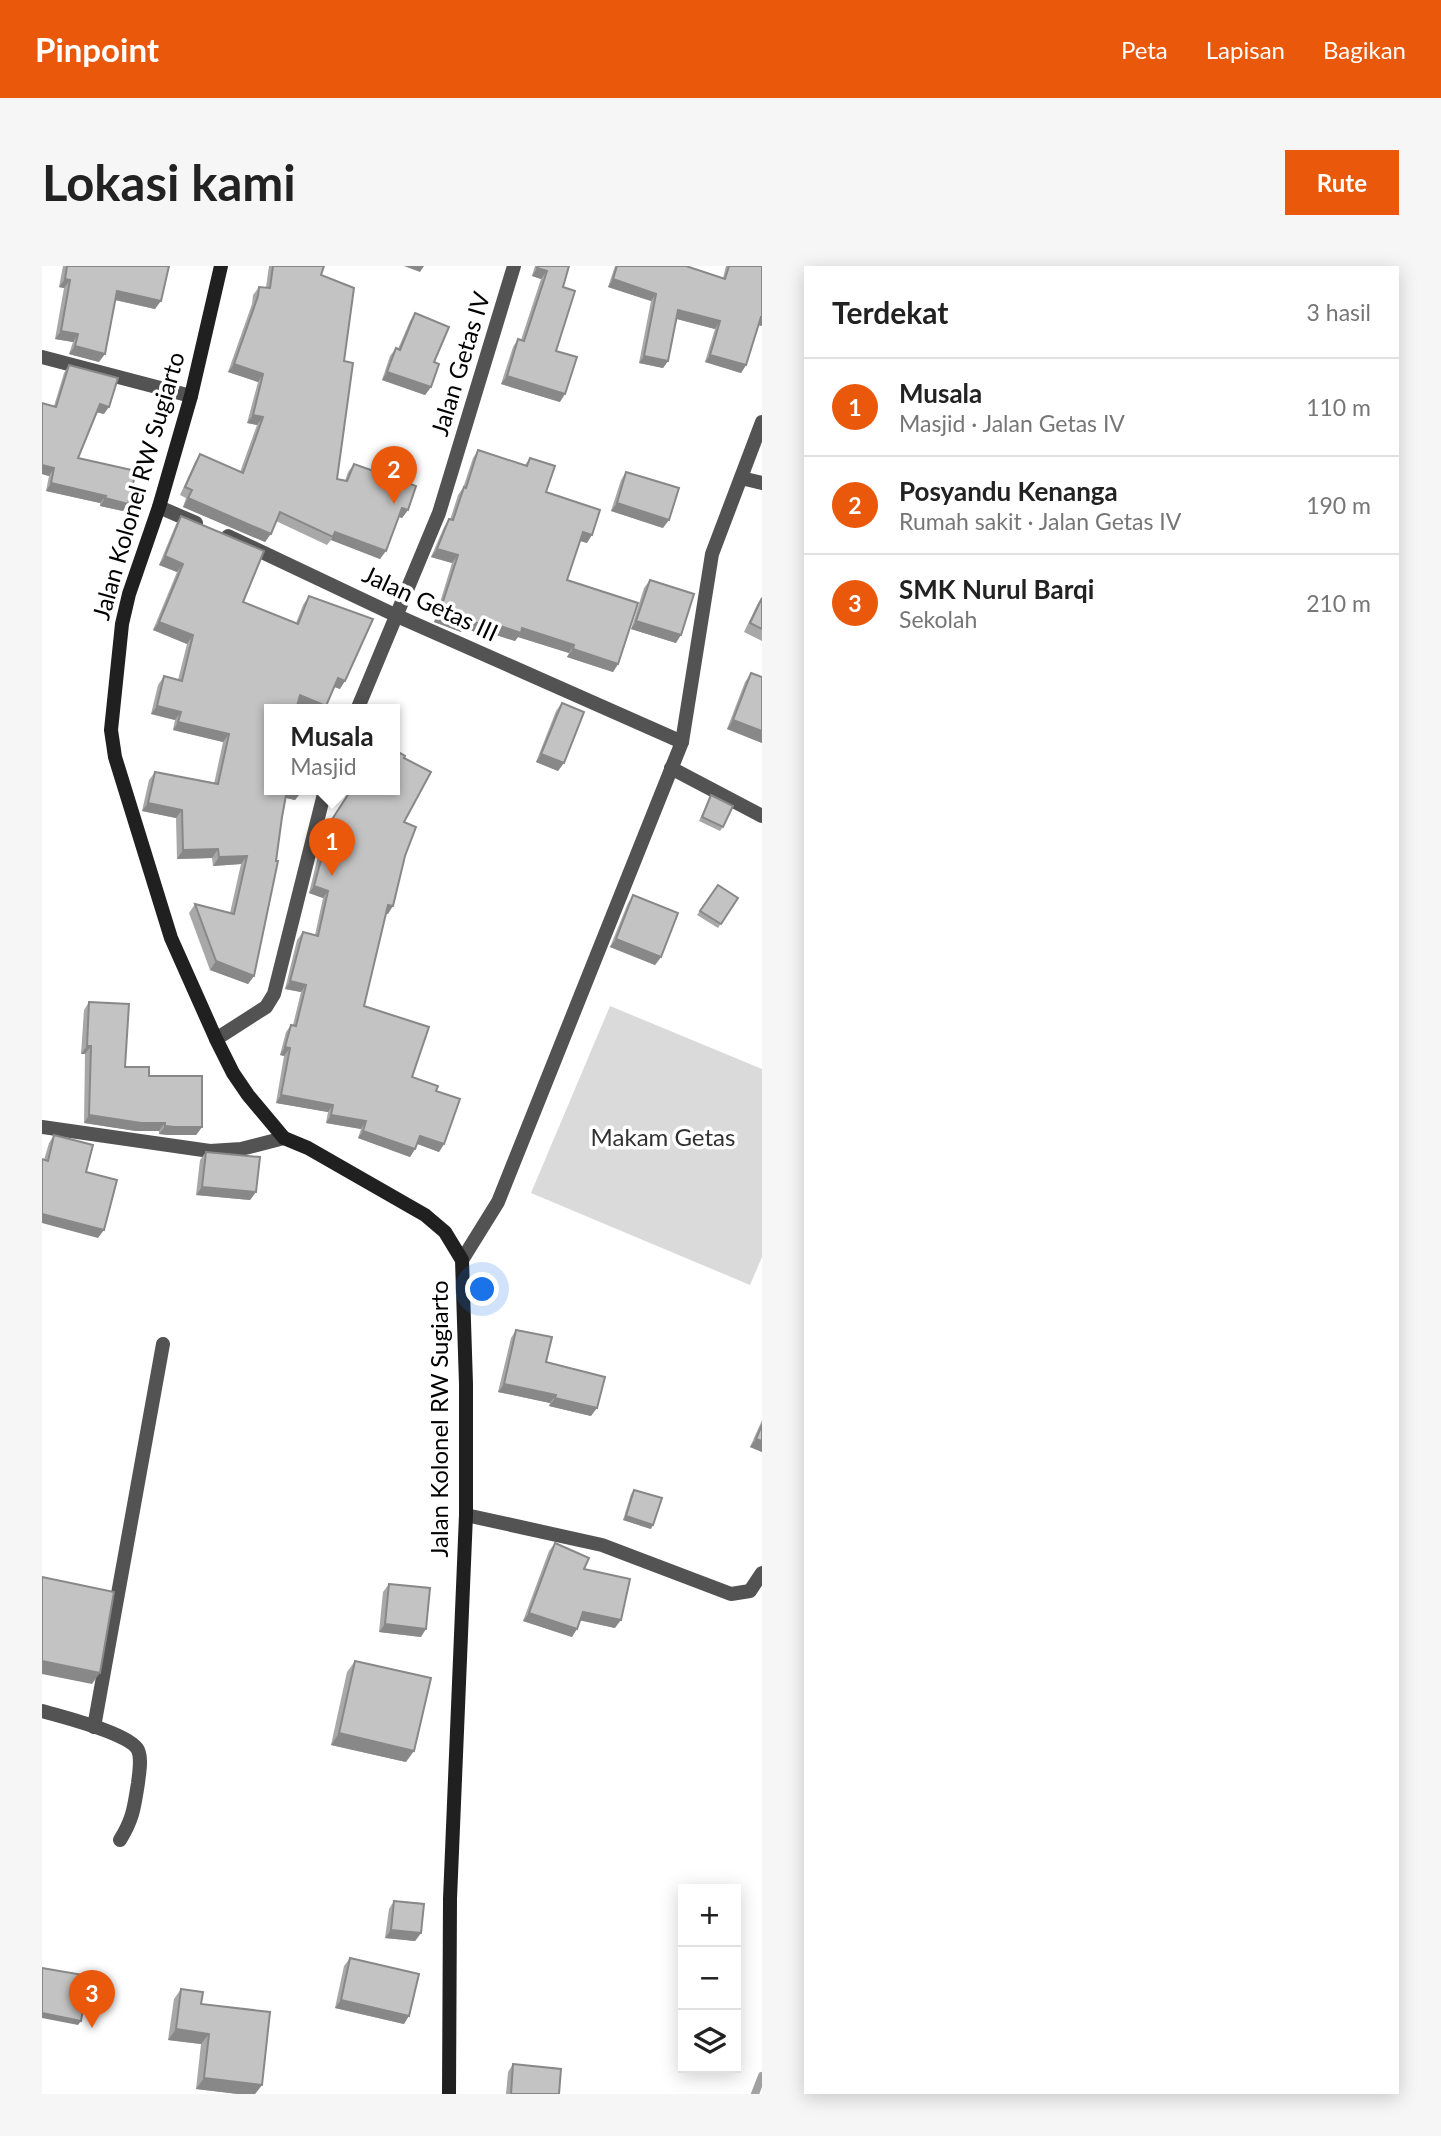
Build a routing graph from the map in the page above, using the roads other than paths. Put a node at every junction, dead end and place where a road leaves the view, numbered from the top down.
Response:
1 (221, 266) edge
2 (514, 266) edge
3 (42, 357) edge
4 (191, 396) junction
5 (762, 422) edge
6 (741, 478) junction
7 (762, 483) edge
8 (159, 507) junction
9 (395, 615) junction
10 (359, 704) edge
11 (682, 742) junction
12 (671, 768) junction
13 (324, 795) edge
14 (762, 816) edge
15 (216, 1039) junction
16 (42, 1127) edge
17 (284, 1138) junction
18 (462, 1260) junction
19 (163, 1344) dead end
20 (466, 1515) junction
21 (762, 1573) edge
22 (42, 1711) edge
23 (94, 1727) junction
24 (120, 1840) dead end
25 (449, 2094) edge

1 - 4 main road, Jalan Kolonel RW Sugiarto
2 - 9 street, Jalan Getas IV
3 - 4 street
4 - 8 main road, Jalan Kolonel RW Sugiarto
5 - 6 street
6 - 7 street
6 - 11 street
8 - 9 street, Jalan Getas III
8 - 15 main road, Jalan Kolonel RW Sugiarto
9 - 10 street, Jalan Getas IV
9 - 11 street, Jalan Getas III
11 - 12 street
12 - 14 street
12 - 18 street
13 - 15 street
15 - 17 main road, Jalan Kolonel RW Sugiarto
16 - 17 street
17 - 18 main road, Jalan Kolonel RW Sugiarto
18 - 20 main road, Jalan Kolonel RW Sugiarto
19 - 23 street
20 - 21 street
20 - 25 main road, Jalan Kolonel RW Sugiarto
22 - 23 street
23 - 24 street

